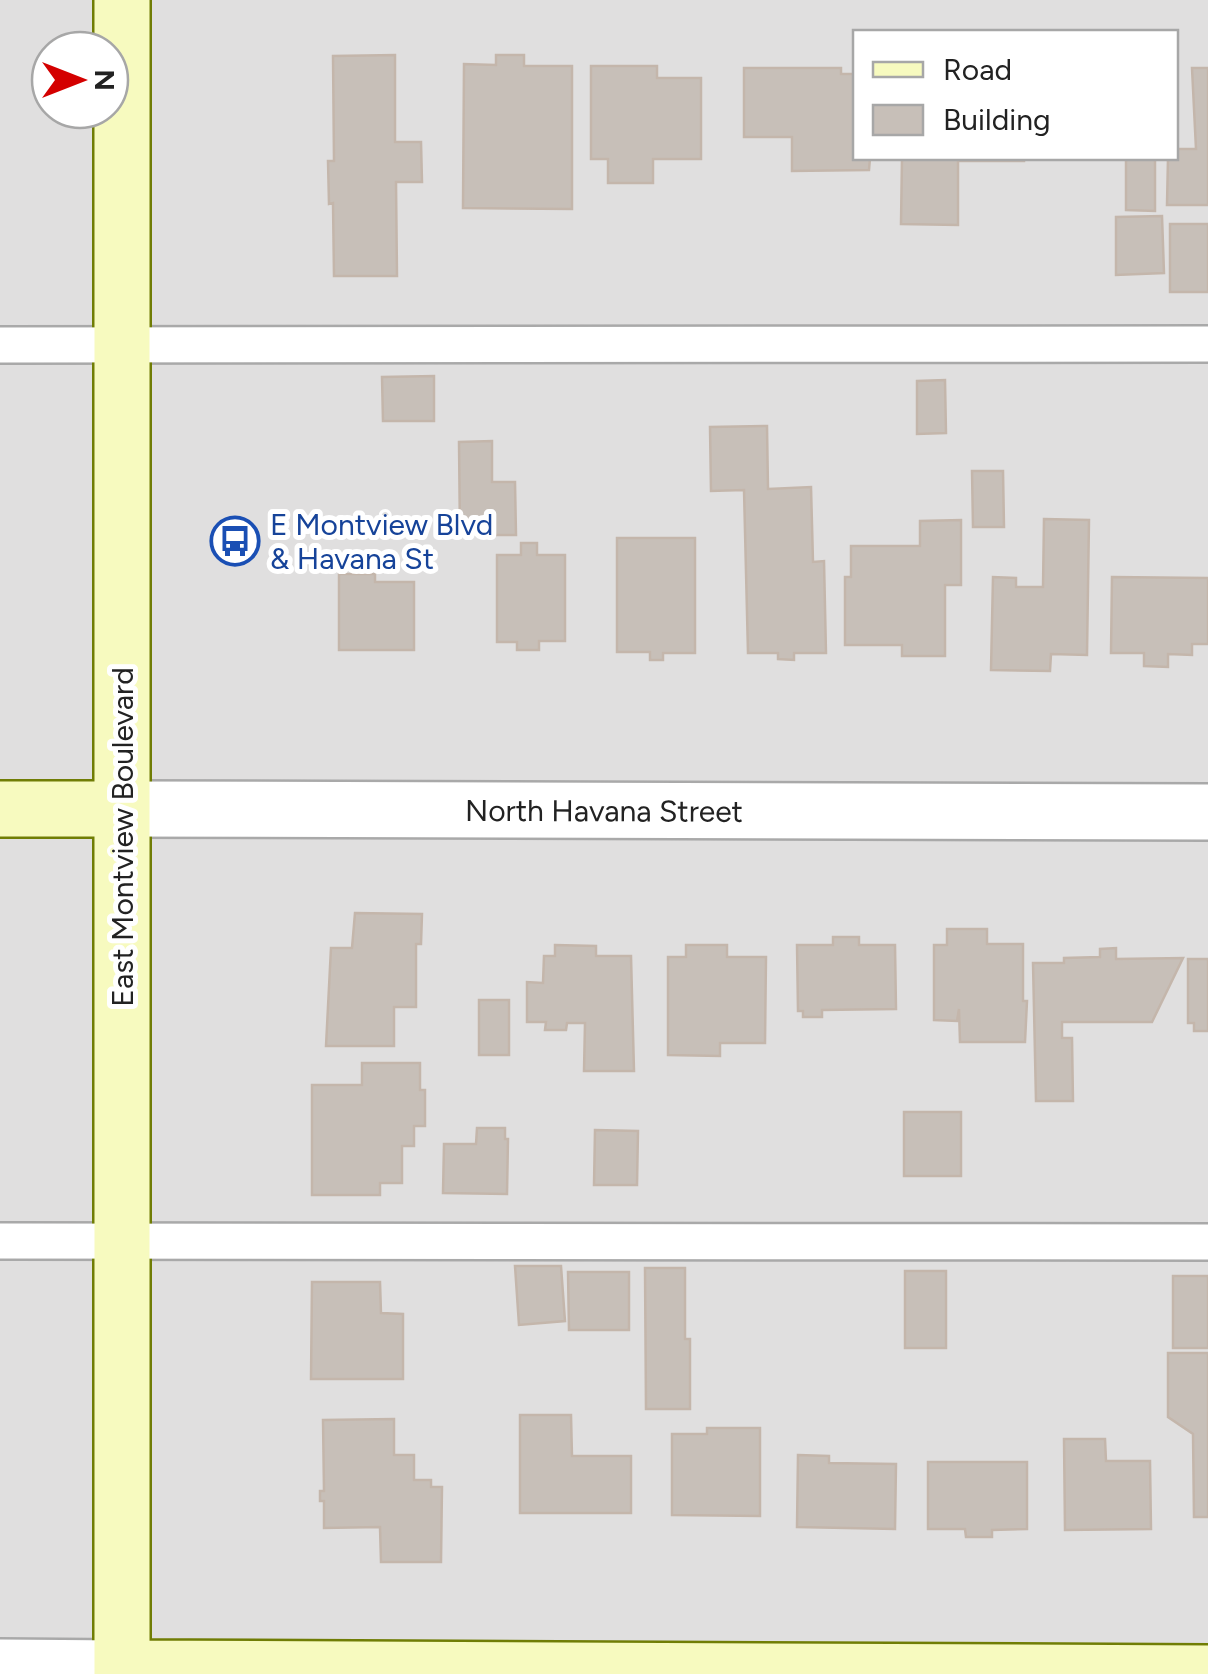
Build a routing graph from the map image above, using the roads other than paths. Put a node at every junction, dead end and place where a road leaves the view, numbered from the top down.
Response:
1 (122, 0) edge
2 (0, 344) edge
3 (1208, 344) edge
4 (122, 345) junction
5 (0, 809) edge
6 (122, 809) junction
7 (1208, 812) edge
8 (0, 1241) edge
9 (122, 1242) junction
10 (1208, 1242) edge
11 (0, 1668) edge
12 (122, 1671) edge
13 (624, 1672) edge
14 (1208, 1673) edge

1 - 4 main road, East Montview Boulevard
2 - 4 lane
3 - 4 lane
4 - 6 main road, East Montview Boulevard
5 - 6 main road, North Havana Street
6 - 7 street, North Havana Street
6 - 9 main road, East Montview Boulevard
8 - 9 lane
9 - 10 lane
9 - 12 main road, East Montview Boulevard
11 - 12 street
12 - 13 main road
13 - 14 main road

